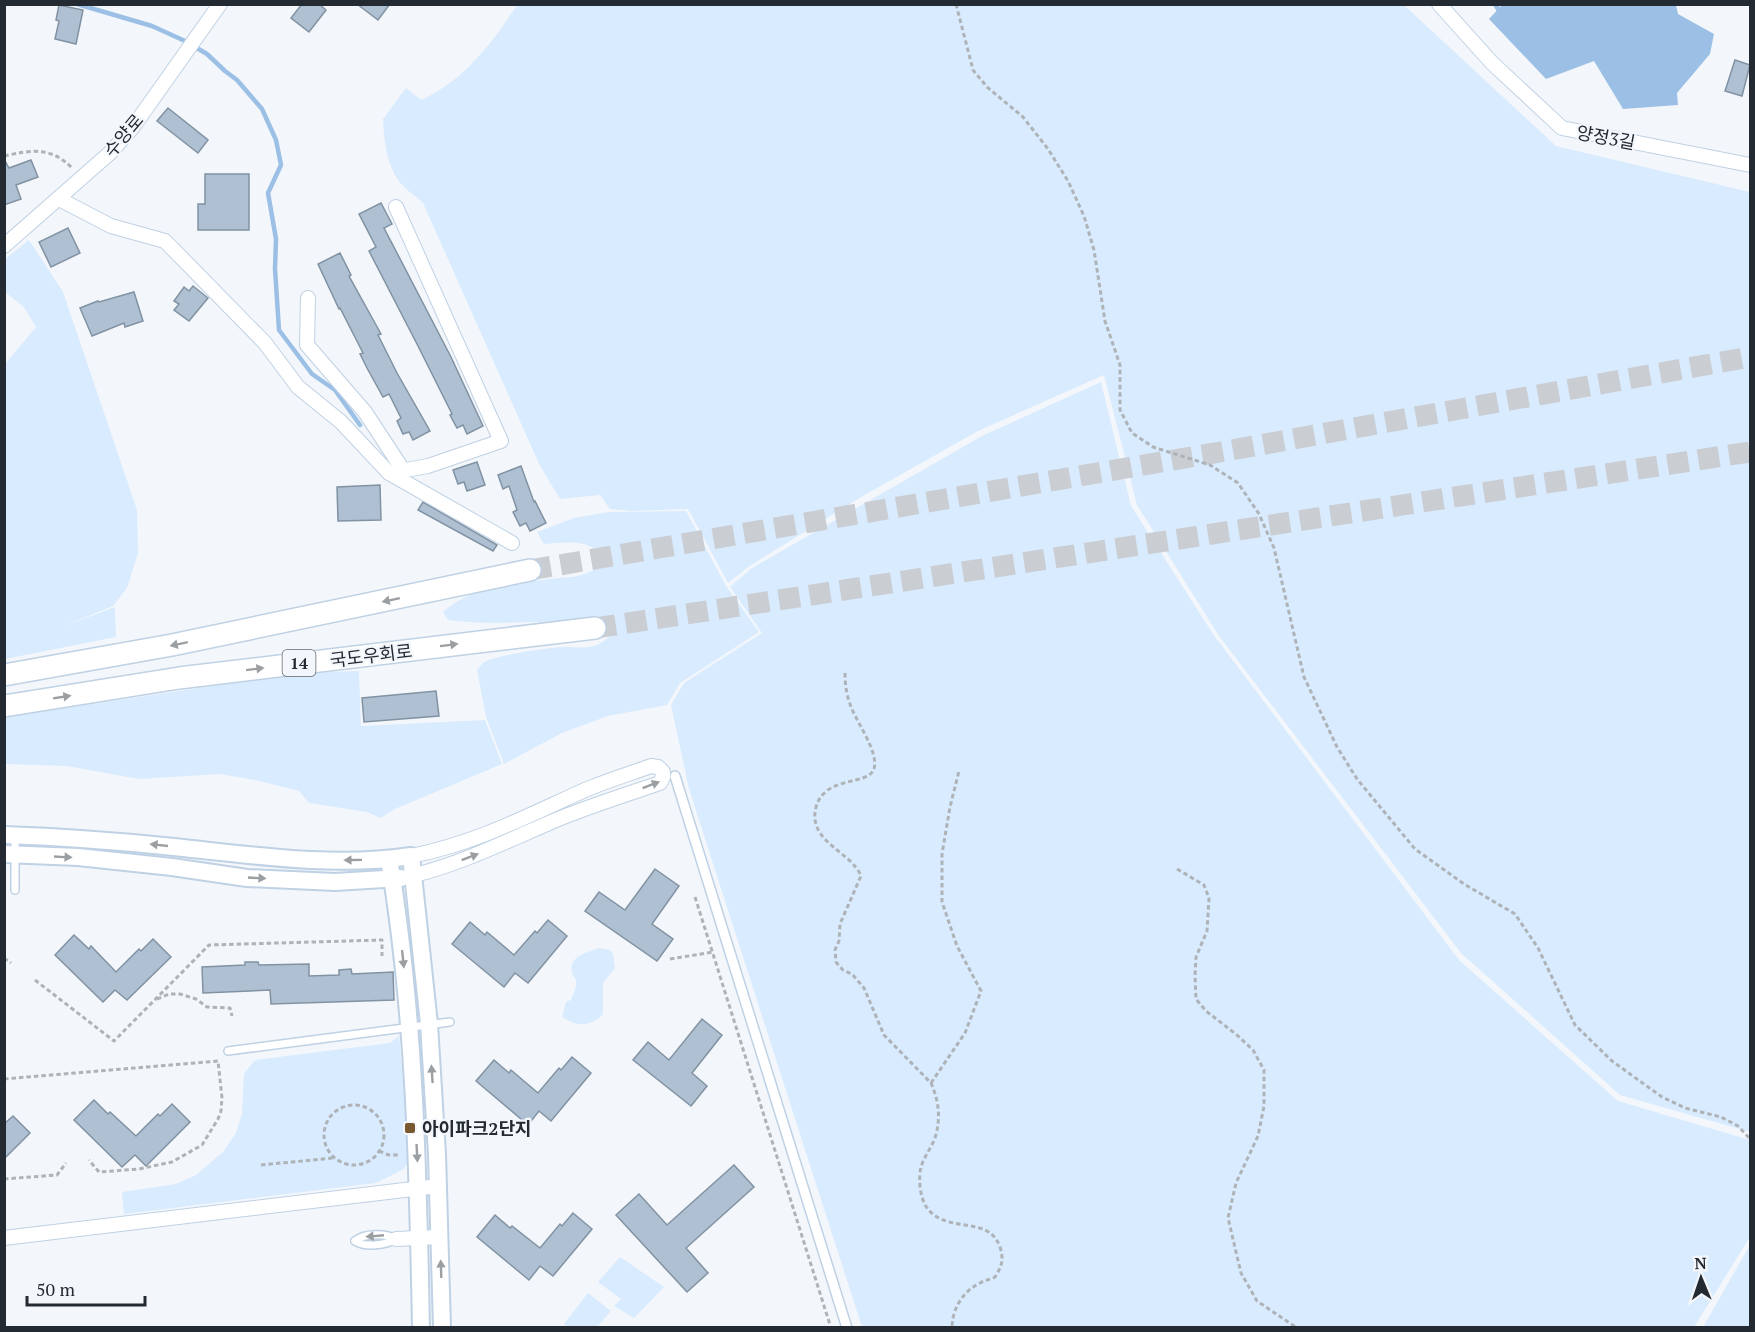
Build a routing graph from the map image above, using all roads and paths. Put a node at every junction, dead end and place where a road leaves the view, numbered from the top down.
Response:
1 (220, 4) edge
2 (956, 4) edge
3 (1439, 4) edge
4 (4, 156) edge
5 (1750, 165) edge
6 (81, 179) junction
7 (59, 199) junction
8 (396, 207) dead end
9 (4, 246) edge
10 (308, 298) dead end
11 (403, 470) junction
12 (388, 472) junction
13 (512, 543) dead end
14 (530, 570) tunnel mouth
15 (595, 628) tunnel mouth
16 (844, 673) dead end
17 (4, 675) edge
18 (4, 706) edge
19 (959, 771) dead end
20 (675, 776) dead end
21 (10, 836) edge
22 (10, 854) edge
23 (411, 856) junction
24 (389, 860) junction
25 (1177, 868) dead end
26 (415, 875) junction
27 (392, 879) junction
28 (350, 881) junction
29 (15, 890) dead end
30 (695, 897) dead end
31 (399, 918) junction
32 (712, 952) junction
33 (382, 956) dead end
34 (4, 957) edge
35 (670, 959) dead end
36 (11, 963) dead end
37 (35, 980) dead end
38 (154, 1001) junction
39 (232, 1016) dead end
40 (450, 1022) dead end
41 (429, 1024) junction
42 (409, 1026) junction
43 (228, 1051) dead end
44 (4, 1079) edge
45 (931, 1083) junction
46 (1750, 1139) edge
47 (379, 1151) junction
48 (400, 1155) dead end
49 (334, 1158) junction
50 (89, 1160) dead end
51 (66, 1163) dead end
52 (261, 1165) dead end
53 (4, 1179) edge
54 (438, 1186) junction
55 (418, 1189) junction
56 (440, 1236) junction
57 (4, 1238) edge
58 (419, 1238) junction
59 (396, 1239) junction
60 (421, 1328) edge
61 (442, 1328) edge
62 (831, 1328) edge
63 (847, 1328) edge
64 (952, 1328) edge
65 (1297, 1328) edge

1 - 6 street, 수양로
2 - 46 path
3 - 5 street, 양정3길
4 - 6 path
6 - 7 street, 수양로
7 - 9 street, 수양로
7 - 12 street
8 - 11 street
10 - 11 street
11 - 12 street
12 - 13 street
14 -> 17 highway
18 -> 15 highway, 국도우회로 / 14
16 - 45 path
19 - 45 path
20 - 63 street
21 - 22 lane
24 -> 21 street
22 -> 28 street
22 - 29 lane
23 - 24 street
23 - 26 street
26 -> 23 street
24 - 27 street
25 - 65 path
26 - 27 street
26 - 41 street
27 - 28 street
27 - 31 street
28 - 31 street
30 - 32 path
31 -> 42 street
32 - 35 path
32 - 62 path
33 - 38 path
34 - 36 path
37 - 38 path
38 - 39 path
40 - 41 lane
41 - 42 lane
54 -> 41 street
42 - 43 lane
42 -> 55 street
44 - 50 path
45 - 64 path
47 - 48 path
47 - 49 path
47 - 49 path
49 - 52 path
51 - 53 path
54 - 55 street
54 - 56 street
55 - 57 street
55 - 58 street
56 - 58 street
61 -> 56 street
58 - 59 street
58 - 60 street
59 -> 59 lane

